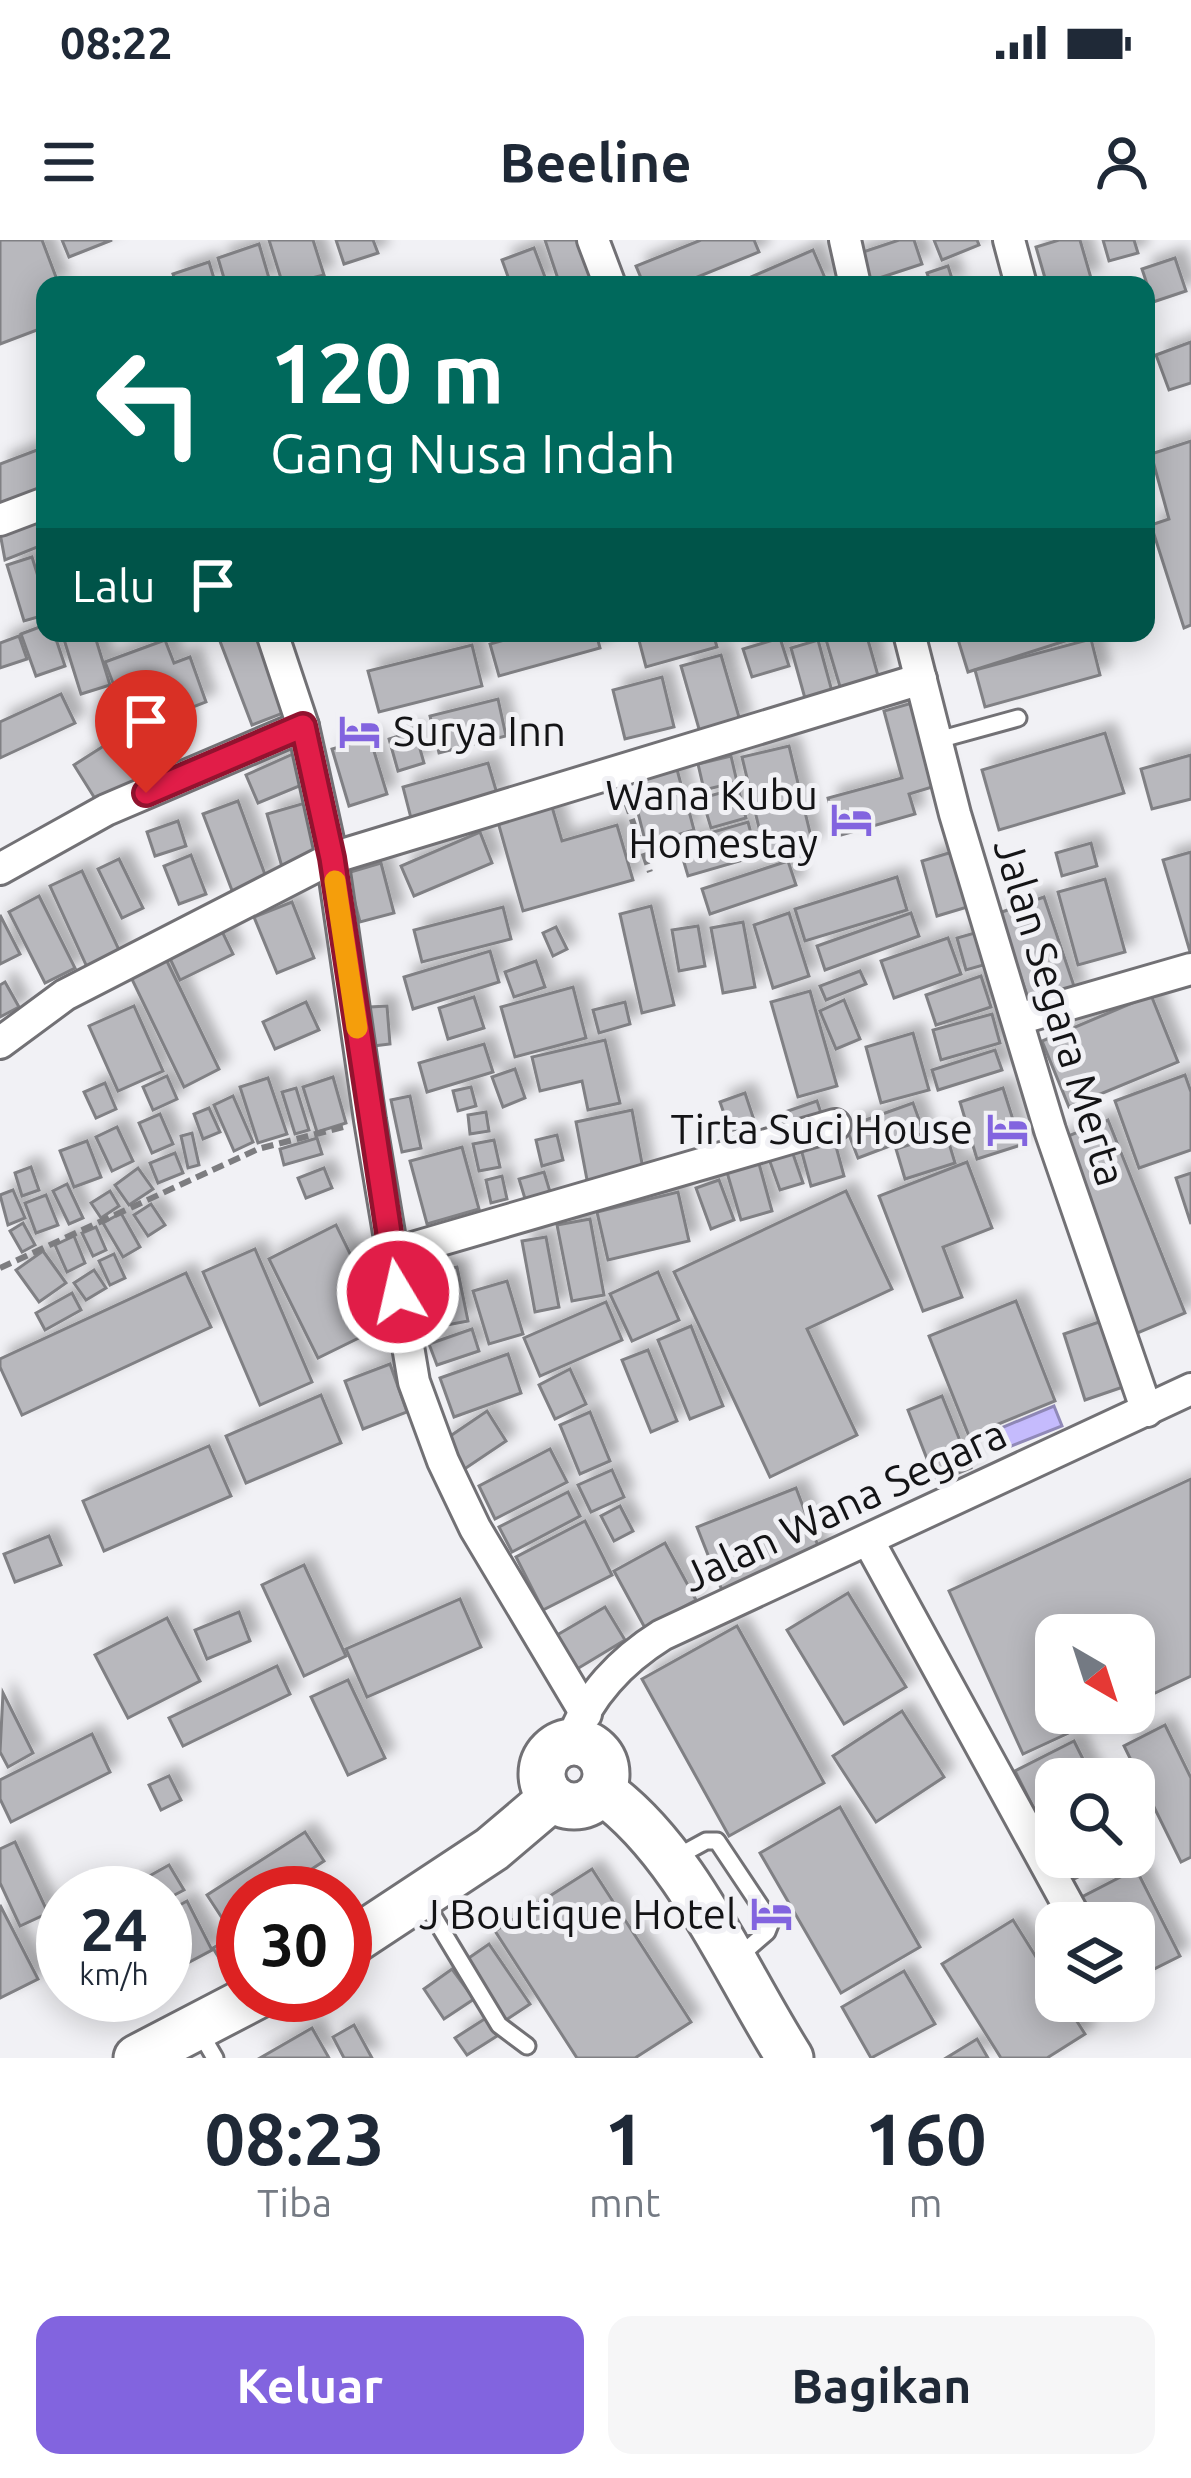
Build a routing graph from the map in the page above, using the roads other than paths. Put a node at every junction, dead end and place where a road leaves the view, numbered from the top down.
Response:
1 (592, 240) edge
2 (845, 240) edge
3 (1009, 240) edge
4 (606, 276) edge
5 (853, 276) edge
6 (1019, 276) edge
7 (36, 506) edge
8 (0, 520) edge
9 (275, 642) edge
10 (911, 642) edge
11 (921, 679) junction
12 (1018, 718) dead end
13 (303, 726) junction
14 (938, 740) junction
15 (332, 858) junction
16 (0, 869) edge
17 (1191, 969) edge
18 (1018, 1019) junction
19 (0, 1043) edge
20 (835, 1125) dead end
21 (392, 1254) junction
22 (1191, 1389) edge
23 (1148, 1411) junction
24 (868, 1540) junction
25 (579, 1728) junction
26 (602, 1791) junction
27 (552, 1798) junction
28 (421, 1897) junction
29 (1066, 1902) edge
30 (372, 1929) edge
31 (206, 2042) edge
32 (526, 2046) dead end
33 (137, 2058) edge
34 (790, 2058) edge

1 - 4 street
2 - 5 street
3 - 6 street
7 - 8 street
9 - 13 street
10 - 11 street, Jalan Segara Merta
11 - 14 street, Jalan Segara Merta
11 - 15 street
12 - 14 lane
13 - 15 street
13 - 16 street
14 - 18 street, Jalan Segara Merta
15 - 19 street
15 - 21 street
17 - 18 street
18 - 23 street, Jalan Segara Merta
20 - 21 street
21 - 25 street
22 - 23 street, Jalan Wana Segara
23 - 24 street, Jalan Wana Segara
24 - 25 street, Jalan Wana Segara
24 - 29 street
25 - 26 main road
25 - 27 main road
26 - 27 main road
26 - 34 main road
27 - 28 main road
28 - 30 main road
28 - 32 lane
31 - 33 main road

